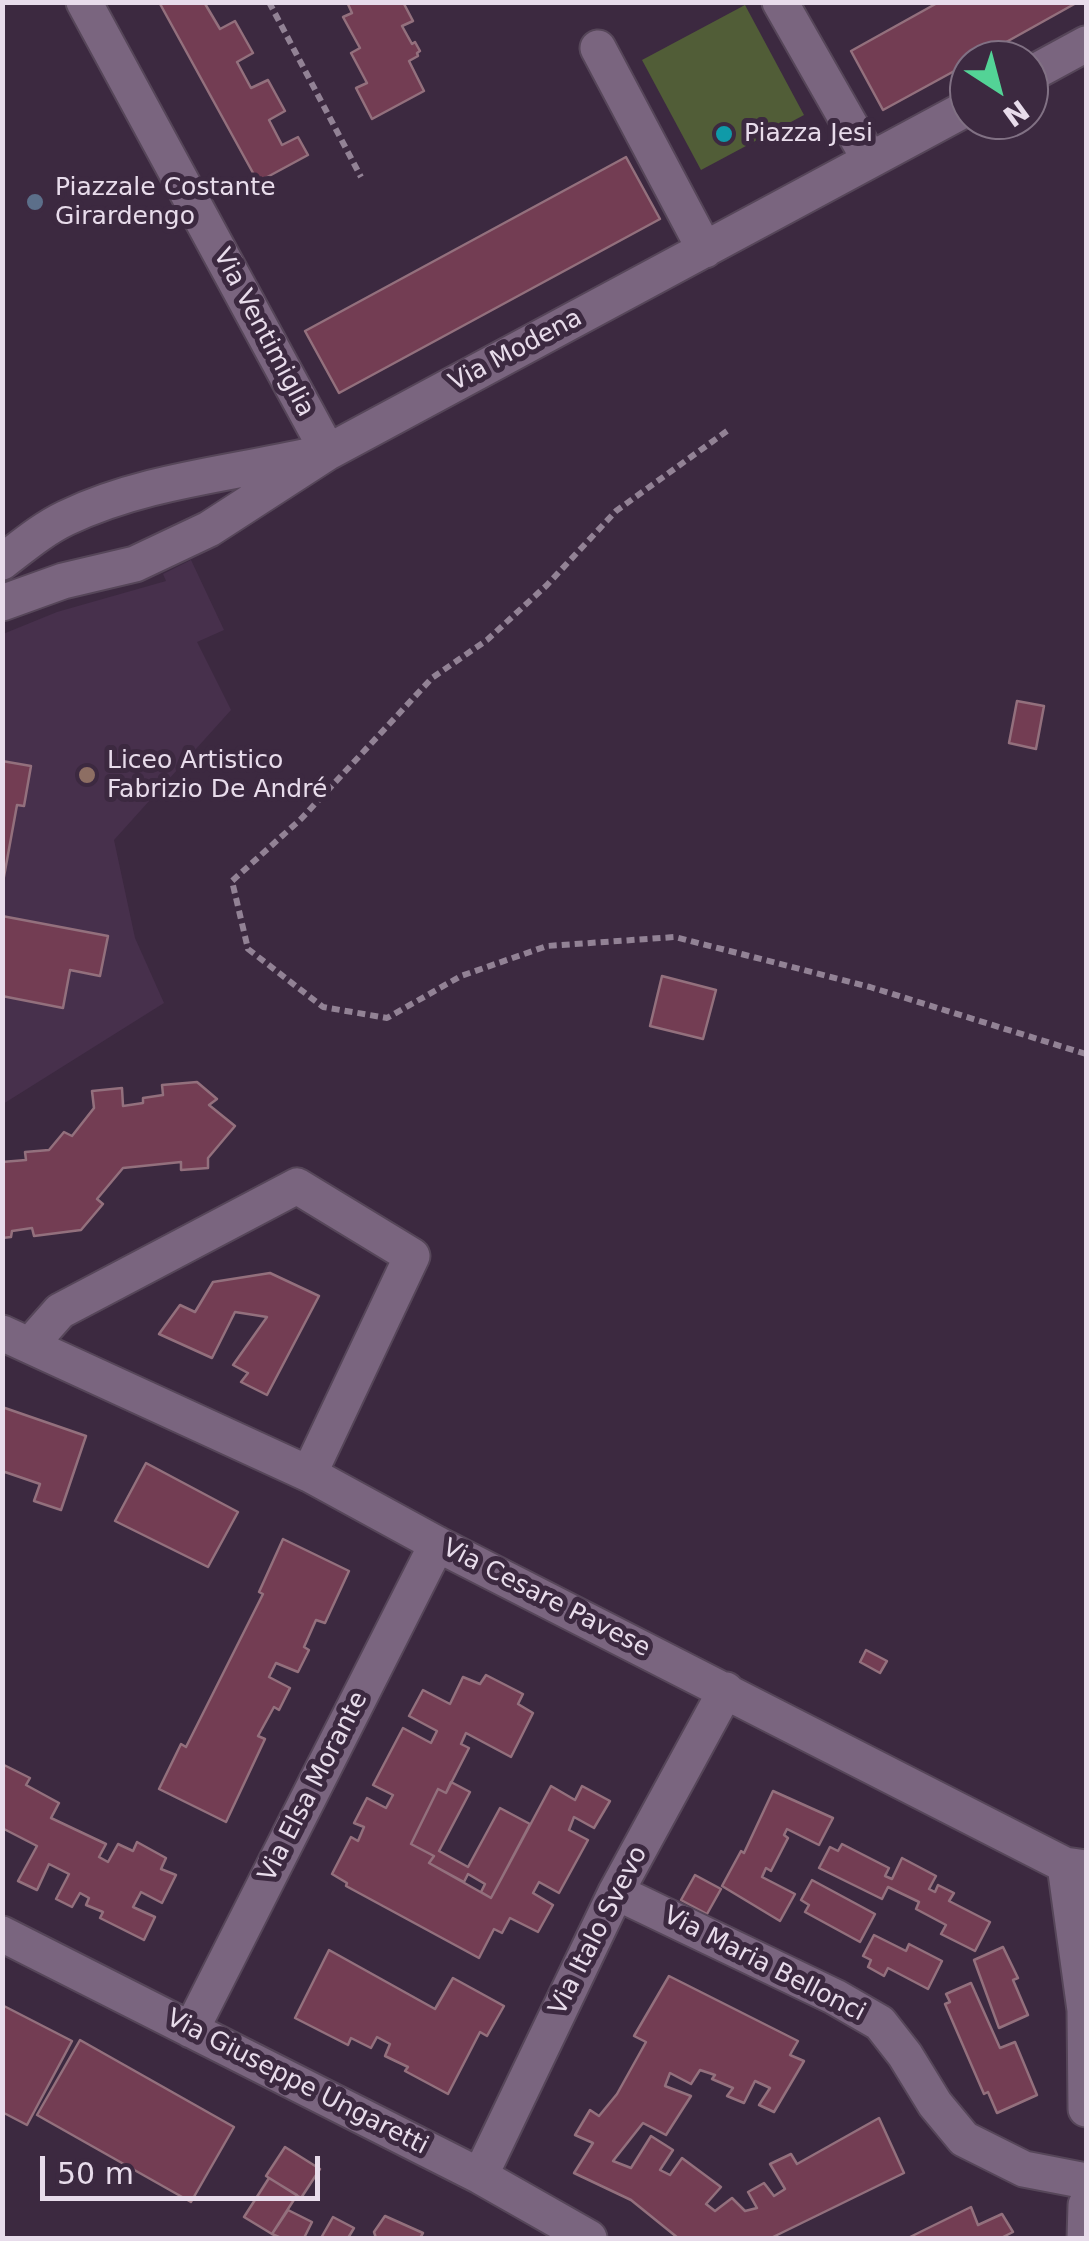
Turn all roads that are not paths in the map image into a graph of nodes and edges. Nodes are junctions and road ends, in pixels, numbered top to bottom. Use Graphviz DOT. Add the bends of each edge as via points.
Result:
graph roads {
  1 [pos="84,2"];
  2 [pos="780,2"];
  3 [pos="1086,44"];
  4 [pos="598,48"];
  5 [pos="1049,64"];
  6 [pos="949,118"];
  7 [pos="870,160"];
  8 [pos="705,250"];
  9 [pos="328,452"];
  10 [pos="2,562"];
  11 [pos="2,603"];
  12 [pos="16,1339"];
  13 [pos="309,1474"];
  14 [pos="437,1544"];
  15 [pos="726,1690"];
  16 [pos="1076,1866"];
  17 [pos="616,1892"];
  18 [pos="2,1934"];
  19 [pos="191,2030"];
  20 [pos="1086,2108"];
  21 [pos="480,2176"];
  22 [pos="1086,2181"];
  23 [pos="1086,2205"];
  24 [pos="589,2238"];
  25 [pos="1084,2238"];
  1 -- 9 [label="street, Via Ventimiglia"];
  2 -- 7 [label="street"];
  3 -- 5 [label="street"];
  4 -- 8 [label="street"];
  6 -- 7 [label="street, Via Modena"];
  7 -- 8 [label="street, Via Modena"];
  8 -- 9 [label="street, Via Modena"];
  9 -- 10 [label="street, Via Modena" via="218,472 106,503 65,518"];
  9 -- 11 [label="street, Via Modena" via="209,530 135,564"];
  12 -- 13 [label="street, Via Cesare Pavese"];
  12 -- 13 [label="street" via="298,1186 412,1256"];
  13 -- 14 [label="street, Via Cesare Pavese"];
  14 -- 15 [label="street, Via Cesare Pavese"];
  14 -- 19 [label="street, Via Elsa Morante"];
  15 -- 16 [label="street, Via Cesare Pavese"];
  15 -- 17 [label="street, Via Italo Svevo"];
  16 -- 20 [label="street"];
  17 -- 21 [label="street, Via Italo Svevo"];
  17 -- 22 [label="street, Via Maria Bellonci" via="880,2023 964,2139 1024,2169"];
  18 -- 19 [label="street, Via Giuseppe Ungaretti"];
  19 -- 21 [label="street, Via Giuseppe Ungaretti"];
  21 -- 24 [label="street, Via Giuseppe Ungaretti"];
  23 -- 25 [label="street"];
}
